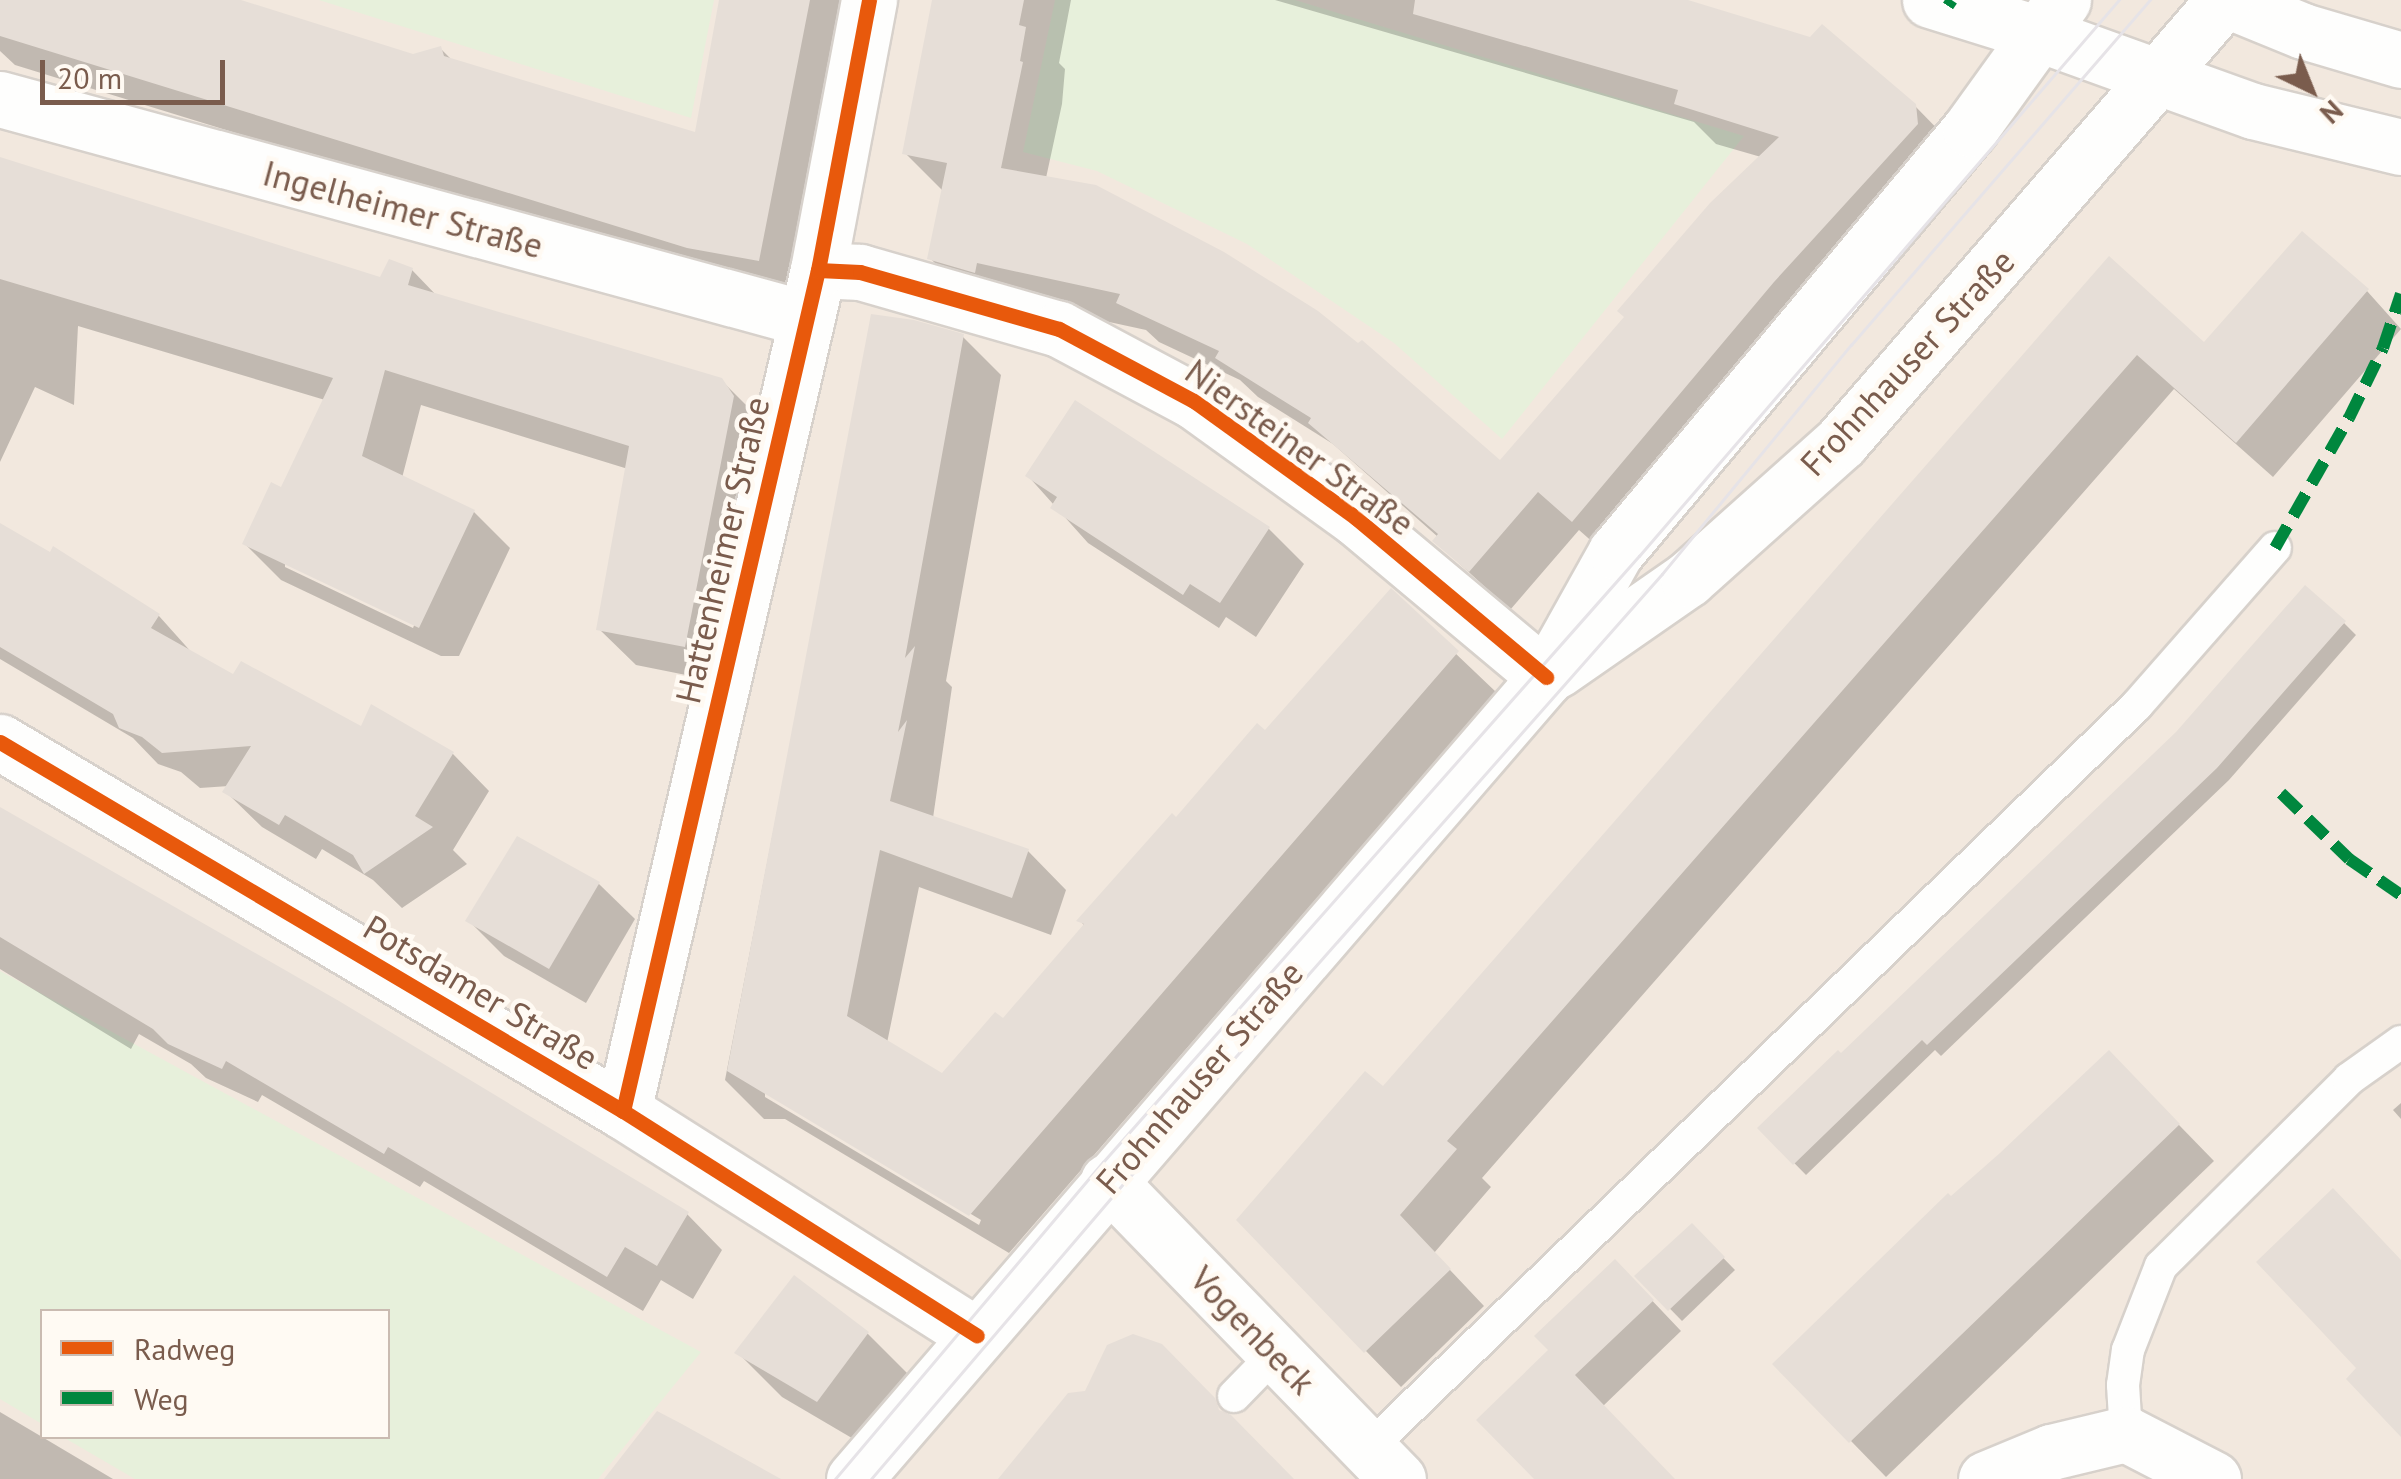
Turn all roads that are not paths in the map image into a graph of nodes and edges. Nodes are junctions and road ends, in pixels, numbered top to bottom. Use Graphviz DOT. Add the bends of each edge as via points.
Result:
graph roads {
  1 [pos="869,0"];
  2 [pos="1930,0"];
  3 [pos="2226,0"];
  4 [pos="2051,17"];
  5 [pos="2401,60"];
  6 [pos="2158,78"];
  7 [pos="0,98"];
  8 [pos="2401,147"];
  9 [pos="812,294"];
  10 [pos="2275,548"];
  11 [pos="1546,677"];
  12 [pos="0,742"];
  13 [pos="2401,1042"];
  14 [pos="623,1111"];
  15 [pos="1108,1181"];
  16 [pos="977,1336"];
  17 [pos="1276,1354"];
  18 [pos="1234,1396"];
  19 [pos="2126,1434"];
  20 [pos="1383,1464"];
  21 [pos="854,1479"];
  22 [pos="1986,1479"];
  23 [pos="2212,1479"];
  1 -- 9 [label="street, Hattenheimer Straße"];
  2 -- 4 [label="street"];
  3 -- 5 [label="street"];
  3 -- 6 [label="street, Frohnhauser Straße"];
  4 -- 6 [label="street"];
  4 -- 11 [label="street, Frohnhauser Straße" via="1958,144 1616,552"];
  6 -- 8 [label="street" via="2253,111"];
  6 -- 11 [label="street, Frohnhauser Straße" via="1841,442 1688,579"];
  7 -- 9 [label="street, Ingelheimer Straße"];
  9 -- 11 [label="street, Niersteiner Straße" via="860,272 1059,329 1194,402 1356,518"];
  9 -- 14 [label="street, Hattenheimer Straße"];
  10 -- 20 [label="lane" via="2122,719"];
  11 -- 15 [label="street, Frohnhauser Straße"];
  12 -- 14 [label="street, Potsdamer Straße"];
  13 -- 19 [label="lane" via="2349,1079 2161,1266 2128,1350"];
  14 -- 16 [label="street, Potsdamer Straße"];
  15 -- 16 [label="street, Frohnhauser Straße"];
  15 -- 17 [label="street, Vogenbeck"];
  16 -- 21 [label="street, Frohnhauser Straße"];
  17 -- 18 [label="lane"];
  17 -- 20 [label="street, Vogenbeck"];
  19 -- 22 [label="street" via="2051,1452"];
  19 -- 23 [label="street"];
}
